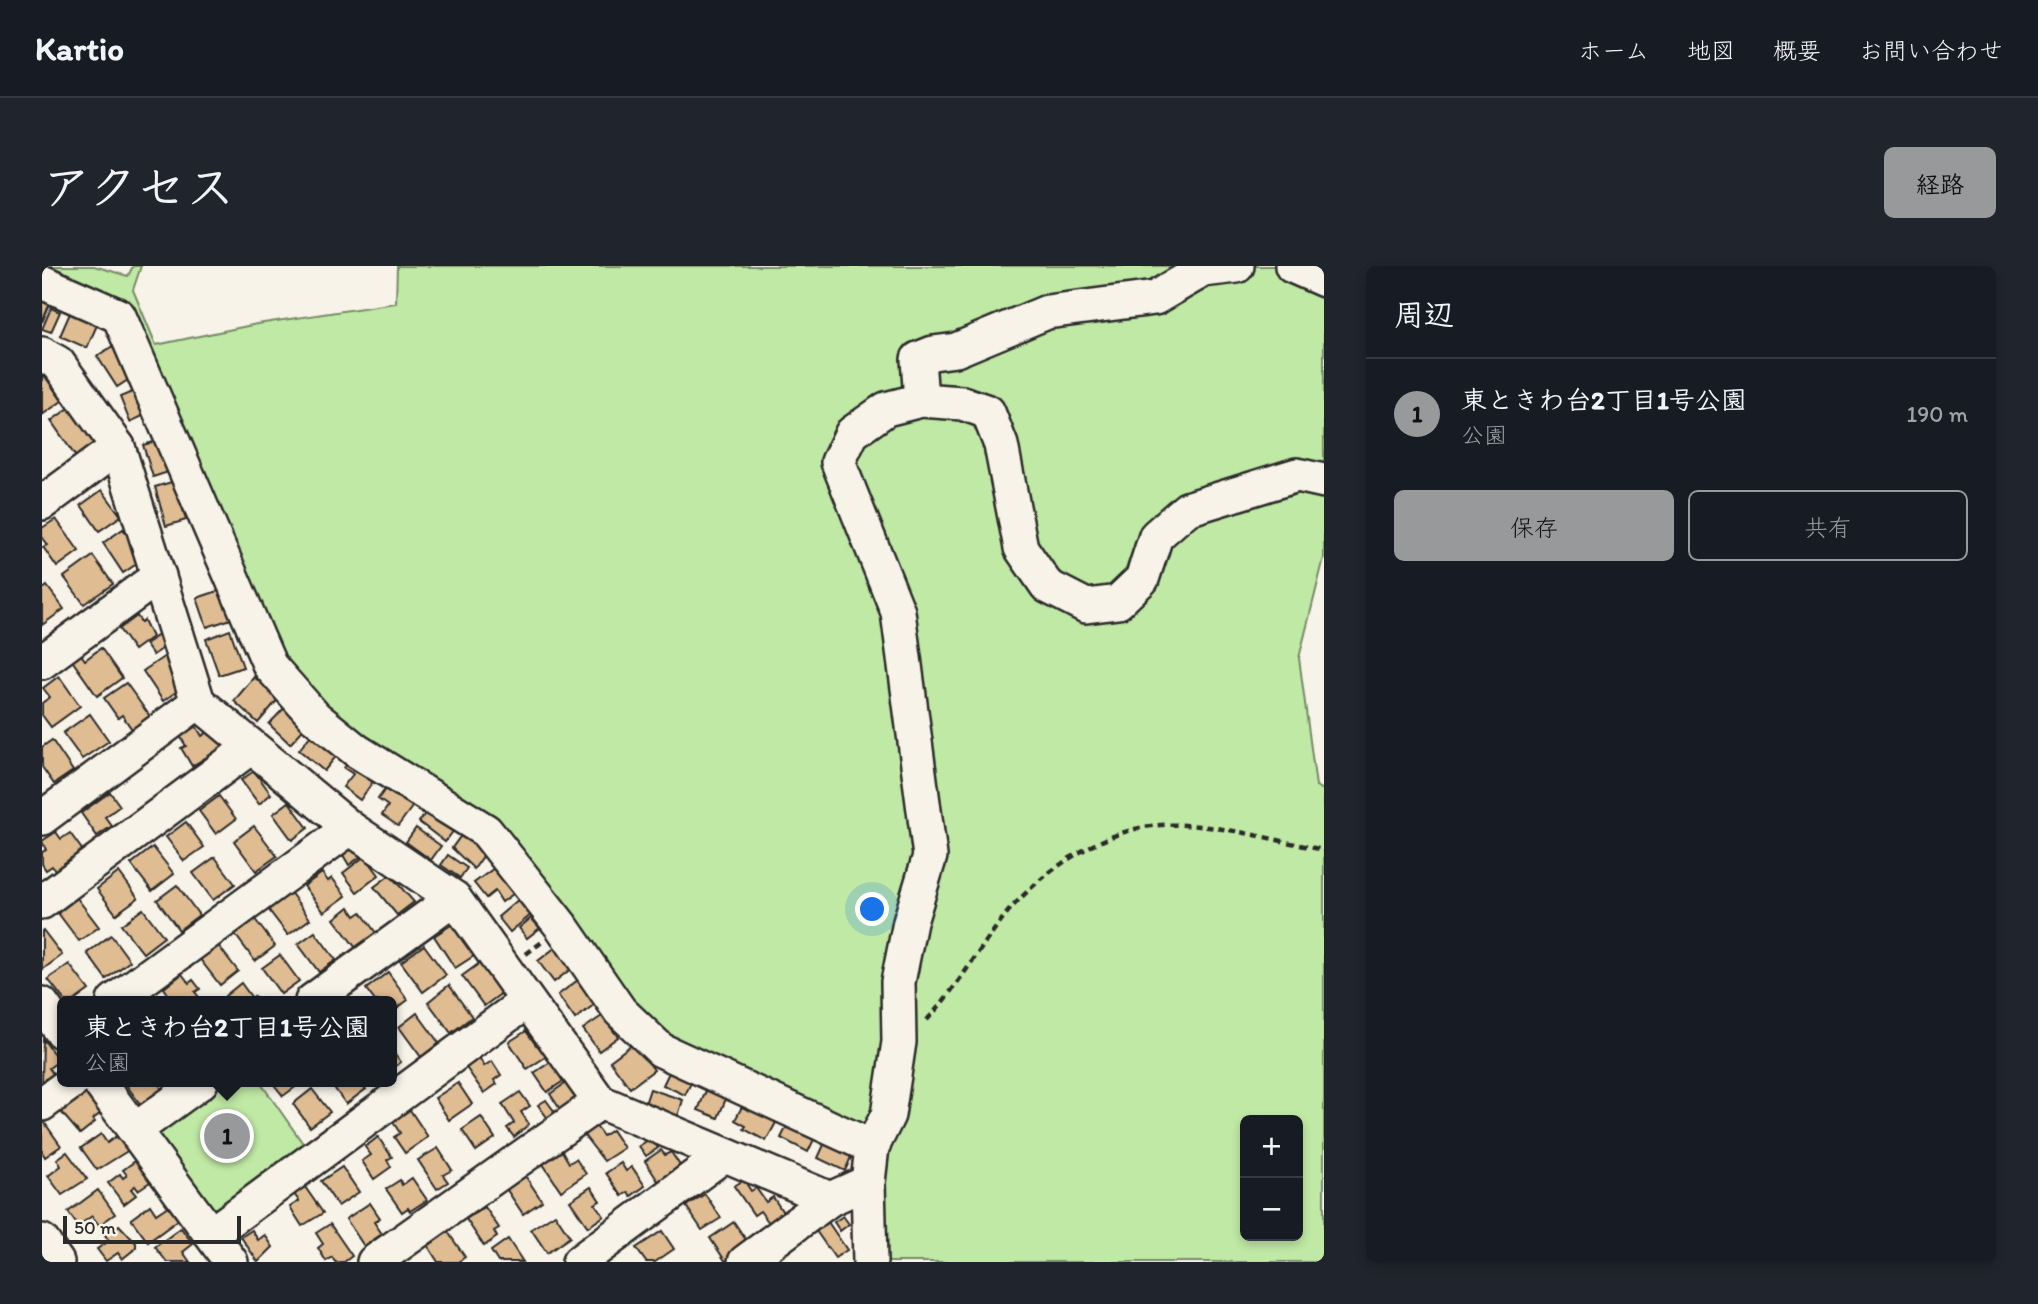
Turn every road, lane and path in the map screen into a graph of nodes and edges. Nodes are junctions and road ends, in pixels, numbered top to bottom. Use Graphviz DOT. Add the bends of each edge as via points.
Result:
graph roads {
  1 [pos="1237,266"];
  2 [pos="1292,266"];
  3 [pos="1324,280"];
  4 [pos="42,282"];
  5 [pos="42,354"];
  6 [pos="921,400"];
  7 [pos="118,447"];
  8 [pos="1324,481"];
  9 [pos="42,503"];
  10 [pos="159,576"];
  11 [pos="42,662"];
  12 [pos="198,702"];
  13 [pos="251,747"];
  14 [pos="42,818"];
  15 [pos="350,828"];
  16 [pos="1324,850"];
  17 [pos="454,898"];
  18 [pos="42,902"];
  19 [pos="562,927"];
  20 [pos="505,970"];
  21 [pos="121,996"];
  22 [pos="319,996"];
  23 [pos="527,1002"];
  24 [pos="42,1004"];
  25 [pos="57,1025"];
  26 [pos="899,1042"];
  27 [pos="65,1087"];
  28 [pos="103,1087"];
  29 [pos="194,1087"];
  30 [pos="600,1102"];
  31 [pos="42,1104"];
  32 [pos="135,1130"];
  33 [pos="872,1147"];
  34 [pos="724,1156"];
  35 [pos="868,1182"];
  36 [pos="830,1199"];
  37 [pos="211,1234"];
  38 [pos="42,1241"];
  39 [pos="57,1262"];
  40 [pos="232,1262"];
  41 [pos="374,1262"];
  42 [pos="579,1262"];
  43 [pos="745,1262"];
  44 [pos="870,1262"];
  1 -- 6 [label="street" via="1203,270 1155,298 1047,313 956,350 933,352 918,359"];
  2 -- 3 [label="street"];
  4 -- 19 [label="street" via="119,316 270,666 315,717 357,751 486,831"];
  5 -- 7 [label="street" via="58,363"];
  6 -- 8 [label="street" via="962,403 988,412 1001,445 1021,548 1047,586 1086,606 1118,602 1142,579 1156,536 1187,509 1297,475"];
  6 -- 26 [label="street" via="886,409 852,433 838,462 898,611 930,856 898,982"];
  7 -- 9 [label="street"];
  7 -- 10 [label="street"];
  10 -- 11 [label="street"];
  10 -- 12 [label="street"];
  12 -- 13 [label="street"];
  12 -- 14 [label="street"];
  13 -- 15 [label="street"];
  13 -- 18 [label="street"];
  15 -- 17 [label="street"];
  15 -- 21 [label="street"];
  16 -- 26 [label="path" via="1199,827 1159,825 1070,855 1009,911 929,1018"];
  17 -- 20 [label="street"];
  17 -- 22 [label="street"];
  19 -- 20 [label="path"];
  19 -- 33 [label="street" via="620,1012 661,1049"];
  20 -- 23 [label="street"];
  23 -- 30 [label="street"];
  23 -- 37 [label="street"];
  24 -- 25 [label="street"];
  26 -- 33 [label="street" via="888,1115"];
  27 -- 31 [label="street"];
  28 -- 32 [label="street"];
  29 -- 32 [label="street"];
  30 -- 34 [label="street"];
  30 -- 41 [label="street"];
  32 -- 37 [label="street"];
  33 -- 35 [label="street"];
  34 -- 36 [label="street"];
  34 -- 42 [label="street"];
  35 -- 36 [label="street"];
  35 -- 44 [label="street"];
  36 -- 43 [label="street"];
  37 -- 40 [label="street"];
  38 -- 39 [label="street"];
}
